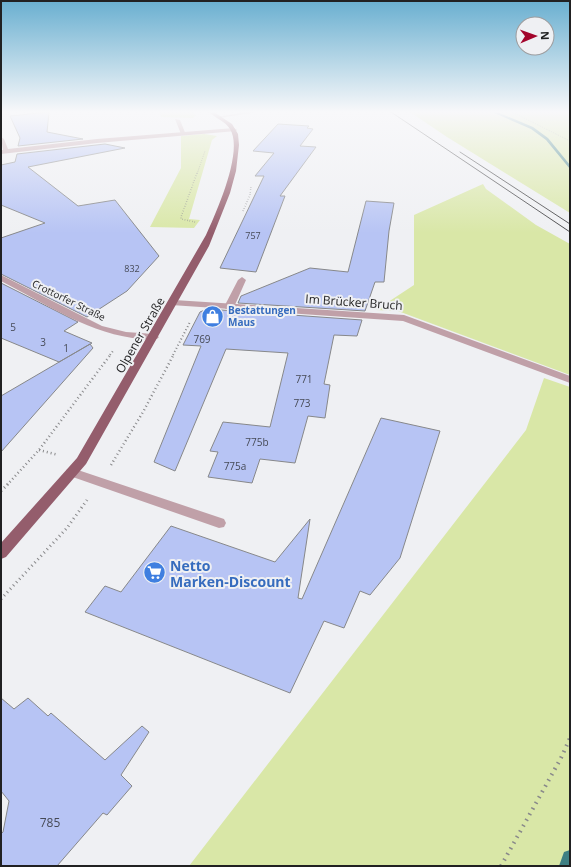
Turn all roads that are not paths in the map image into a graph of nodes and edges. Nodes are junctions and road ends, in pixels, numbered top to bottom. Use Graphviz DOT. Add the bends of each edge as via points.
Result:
graph roads {
  1 [pos="236,152"];
  2 [pos="1,278"];
  3 [pos="242,280"];
  4 [pos="174,303"];
  5 [pos="229,307"];
  6 [pos="154,337"];
  7 [pos="570,380"];
  8 [pos="72,472"];
  9 [pos="219,523"];
  10 [pos="1,553"];
  1 -- 4 [label="main road, Olpener Straße" via="230,188 223,209"];
  2 -- 6 [label="street, Crottorfer Straße" via="99,328 126,335"];
  3 -- 5 [label="street"];
  4 -- 5 [label="street, Im Brücker Bruch"];
  4 -- 6 [label="main road, Olpener Straße"];
  5 -- 7 [label="street, Im Brücker Bruch" via="404,318"];
  6 -- 8 [label="main road, Olpener Straße" via="82,461"];
  8 -- 9 [label="street"];
  8 -- 10 [label="main road, Olpener Straße"];
}
